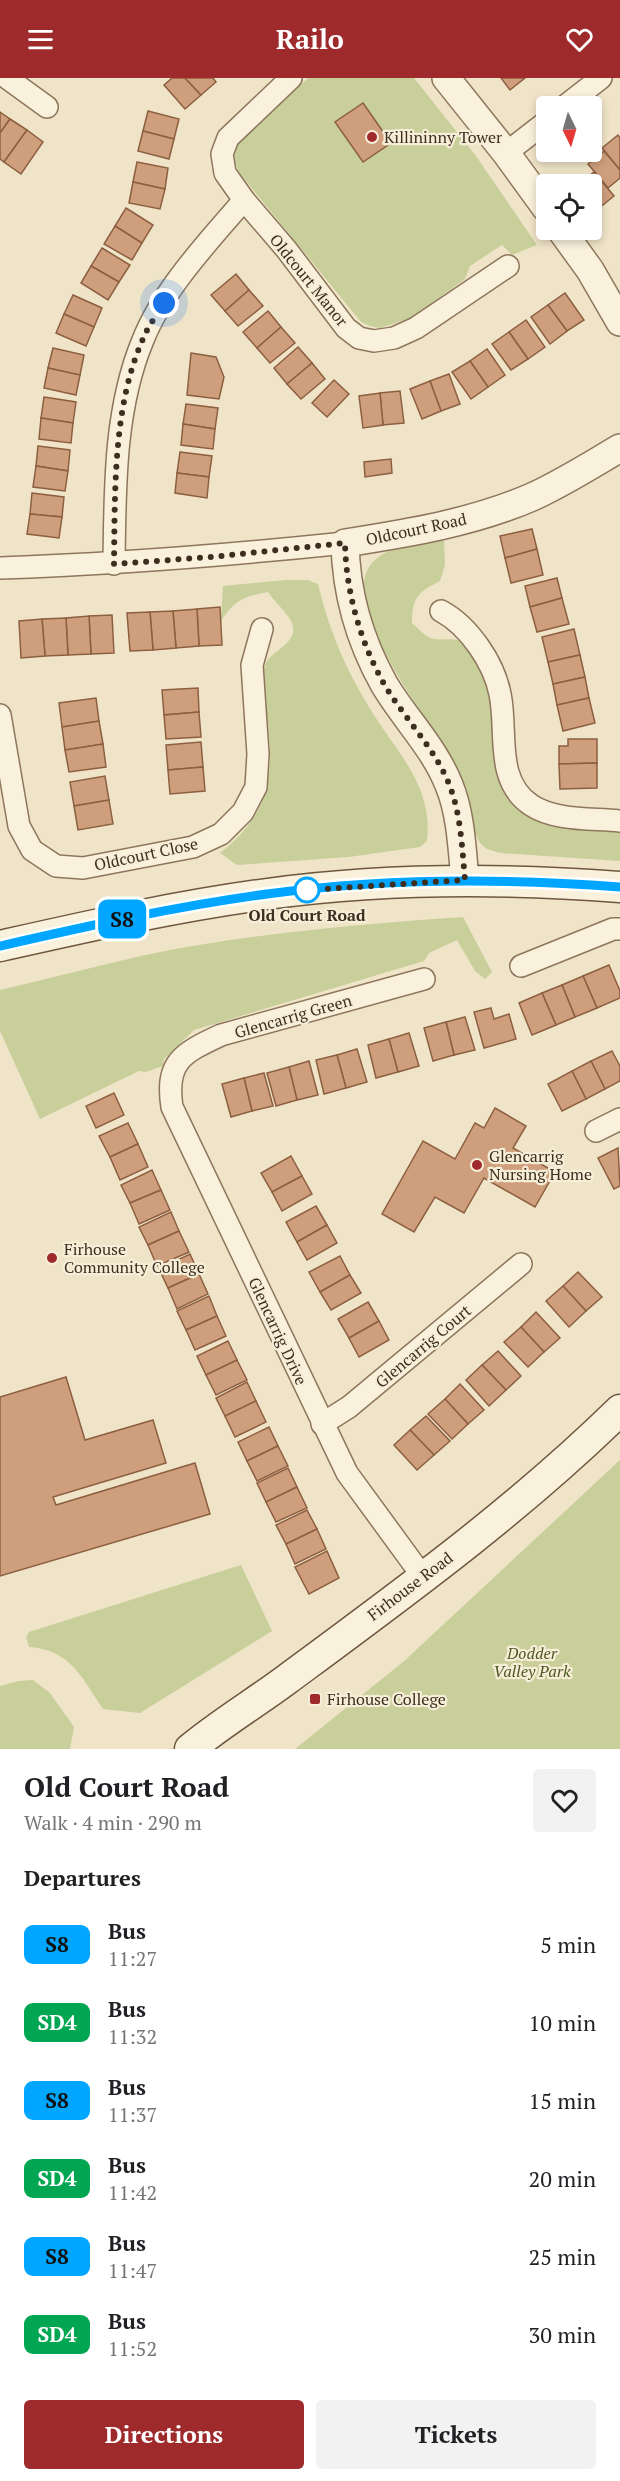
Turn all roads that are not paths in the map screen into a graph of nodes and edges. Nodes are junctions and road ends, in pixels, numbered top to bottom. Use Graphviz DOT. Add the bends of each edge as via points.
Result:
graph roads {
  1 [pos="8,78"];
  2 [pos="291,78"];
  3 [pos="446,78"];
  4 [pos="601,78"];
  5 [pos="578,96"];
  6 [pos="47,107"];
  7 [pos="536,130"];
  8 [pos="506,153"];
  9 [pos="536,194"];
  10 [pos="244,200"];
  11 [pos="568,240"];
  12 [pos="507,266"];
  13 [pos="620,322"];
  14 [pos="620,448"];
  15 [pos="345,543"];
  16 [pos="114,564"];
  17 [pos="0,568"];
  18 [pos="441,610"];
  19 [pos="261,629"];
  20 [pos="0,715"];
  21 [pos="620,821"];
  22 [pos="465,880"];
  23 [pos="620,887"];
  24 [pos="620,929"];
  25 [pos="0,946"];
  26 [pos="521,966"];
  27 [pos="424,979"];
  28 [pos="172,1070"];
  29 [pos="620,1119"];
  30 [pos="596,1131"];
  31 [pos="521,1264"];
  32 [pos="620,1410"];
  33 [pos="322,1424"];
  34 [pos="423,1577"];
  35 [pos="190,1749"];
  1 -- 6 [label="street"];
  2 -- 10 [label="street, Oldcourt Manor" via="228,138 222,154 225,173"];
  3 -- 8 [label="street"];
  4 -- 5 [label="street"];
  7 -- 8 [label="street"];
  8 -- 9 [label="street"];
  10 -- 12 [label="street, Oldcourt Manor" via="346,328 359,338 394,338 416,328"];
  10 -- 16 [label="street" via="174,285 143,338 126,388 117,463"];
  11 -- 13 [label="street"];
  14 -- 15 [label="street, Oldcourt Road" via="512,505 464,521"];
  15 -- 16 [label="street"];
  15 -- 22 [label="street, Oldcourt Road" via="348,589 361,631 384,683 449,784 459,822"];
  16 -- 17 [label="street"];
  18 -- 21 [label="street" via="469,634 500,693 504,758 512,786 531,805 555,814"];
  19 -- 20 [label="street, Oldcourt Close" via="252,665 258,754 256,787 243,812 221,834 193,847 83,868 56,866 33,850 19,826"];
  22 -- 23 [label="main road"];
  22 -- 25 [label="main road" via="268,893 125,918"];
  24 -- 26 [label="street"];
  27 -- 28 [label="street, Glencarrig Green" via="221,1035 194,1048"];
  28 -- 33 [label="street, Glencarrig Drive" via="172,1107"];
  29 -- 30 [label="street"];
  31 -- 33 [label="street, Glencarrig Court" via="350,1407"];
  32 -- 34 [label="main road, Firhouse Road" via="587,1443"];
  33 -- 34 [label="street, Glencarrig Drive" via="347,1473"];
  34 -- 35 [label="main road, Firhouse Road"];
}
